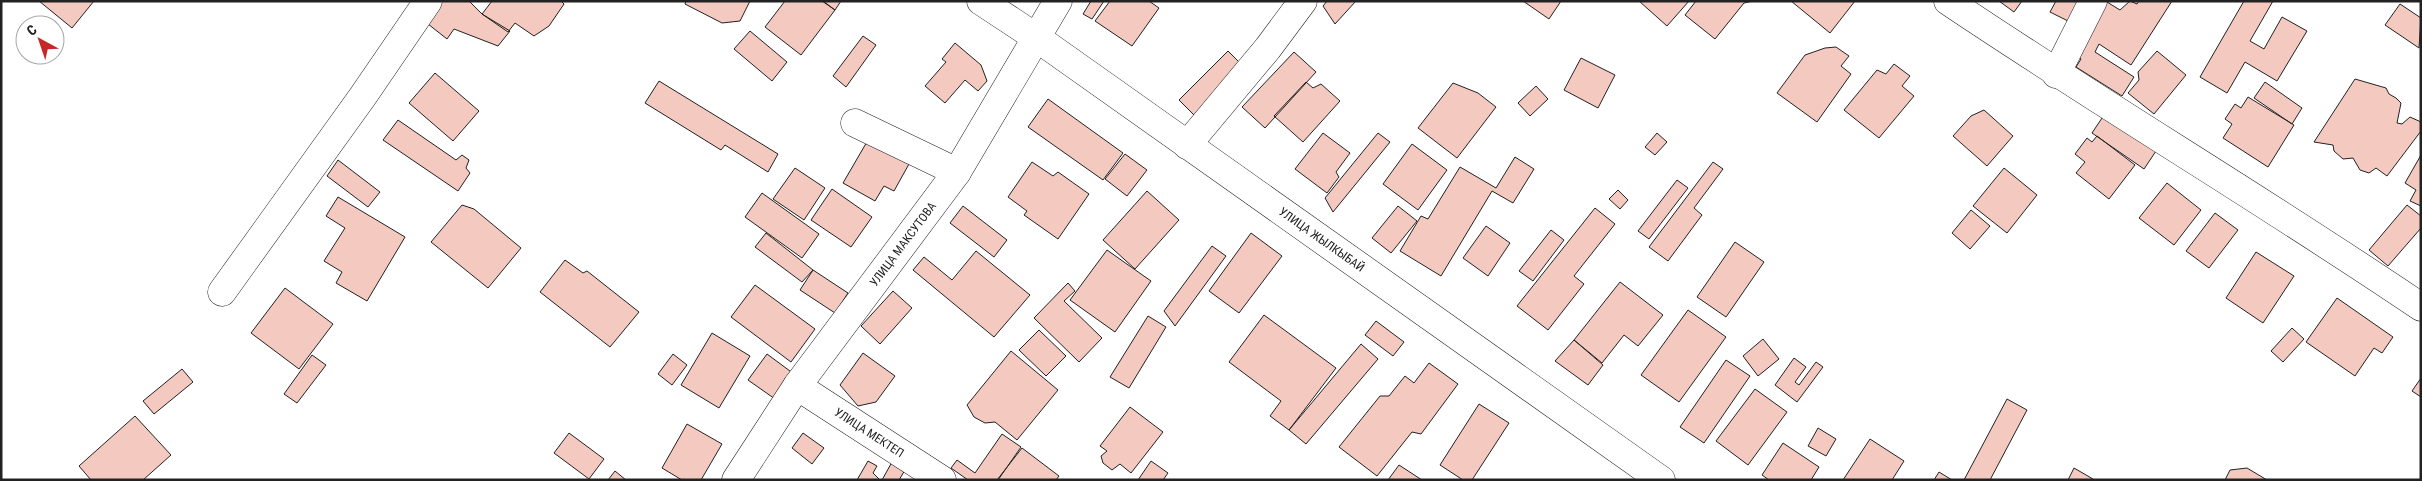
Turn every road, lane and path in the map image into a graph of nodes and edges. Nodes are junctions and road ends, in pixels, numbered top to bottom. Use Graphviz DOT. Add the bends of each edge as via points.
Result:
graph roads {
  1 [pos="428,1"];
  2 [pos="981,1"];
  3 [pos="1058,1"];
  4 [pos="1303,1"];
  5 [pos="1948,1"];
  6 [pos="2093,1"];
  7 [pos="1038,38"];
  8 [pos="2056,74"];
  9 [pos="855,124"];
  10 [pos="1187,144"];
  11 [pos="957,172"];
  12 [pos="222,292"];
  13 [pos="2421,307"];
  14 [pos="797,386"];
  15 [pos="736,480"];
  16 [pos="942,480"];
  17 [pos="1661,480"];
  1 -- 12 [label="street" via="364,96"];
  2 -- 7 [label="street, УЛИЦА ЖЫЛКЫБАЙ"];
  3 -- 7 [label="street, УЛИЦА МАКСУТОВА"];
  4 -- 10 [label="street"];
  5 -- 8 [label="street"];
  6 -- 8 [label="street"];
  7 -- 10 [label="street, УЛИЦА ЖЫЛКЫБАЙ"];
  7 -- 11 [label="street, УЛИЦА МАКСУТОВА"];
  8 -- 13 [label="street"];
  9 -- 11 [label="street"];
  10 -- 17 [label="street, УЛИЦА ЖЫЛКЫБАЙ"];
  11 -- 14 [label="street, УЛИЦА МАКСУТОВА"];
  14 -- 15 [label="street, УЛИЦА МАКСУТОВА"];
  14 -- 16 [label="street, УЛИЦА МЕКТЕП"];
}
